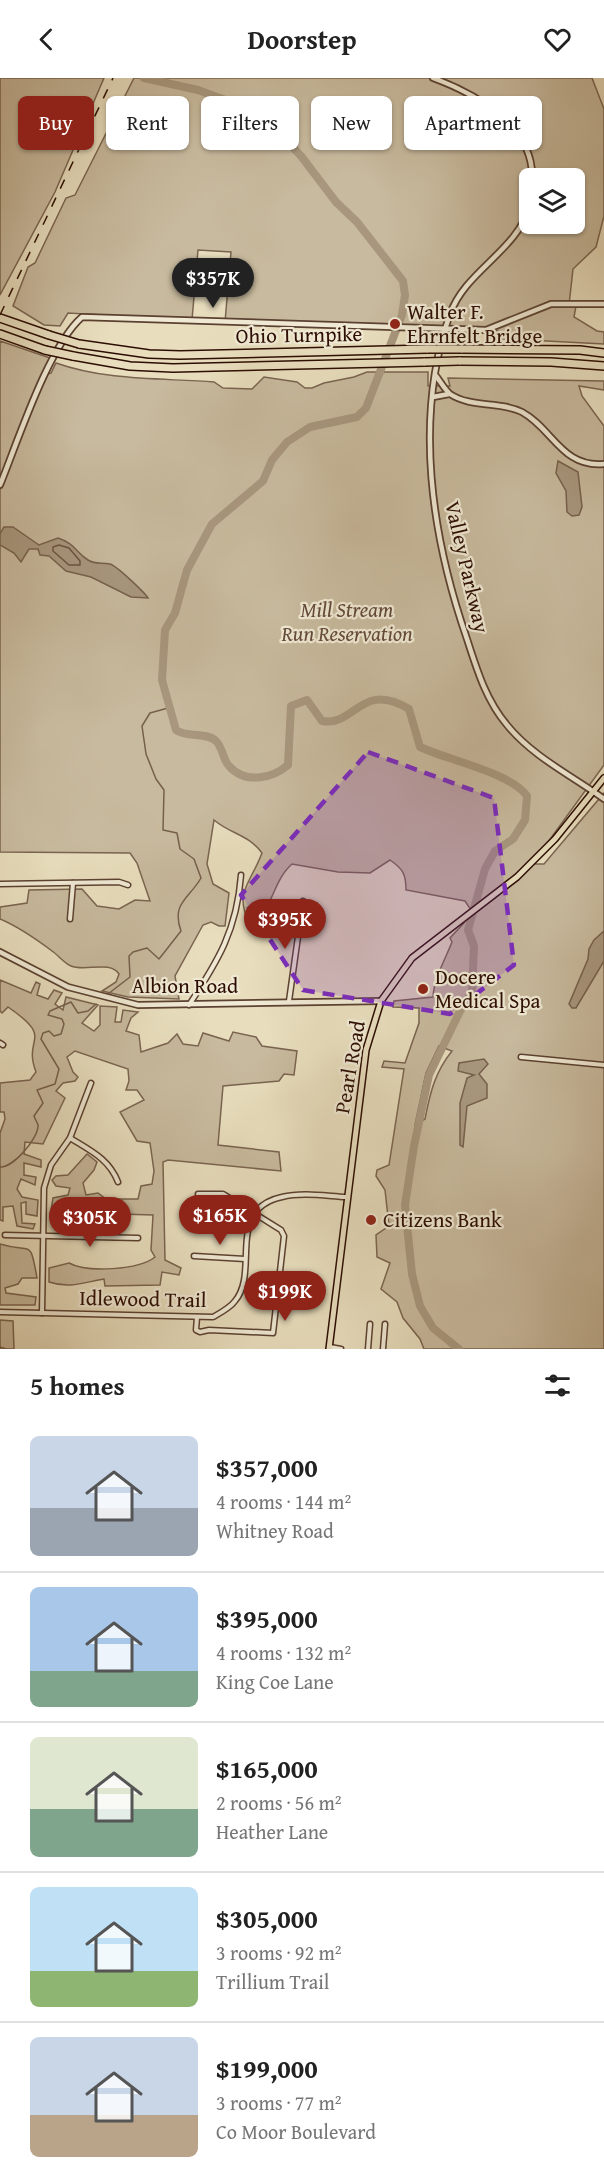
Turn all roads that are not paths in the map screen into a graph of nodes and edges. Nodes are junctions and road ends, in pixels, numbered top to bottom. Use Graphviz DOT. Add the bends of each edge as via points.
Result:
graph roads {
  1 [pos="433,78"];
  2 [pos="531,168"];
  3 [pos="519,230"];
  4 [pos="604,304"];
  5 [pos="0,318"];
  6 [pos="447,328"];
  7 [pos="0,334"];
  8 [pos="604,353"];
  9 [pos="604,366"];
  10 [pos="436,376"];
  11 [pos="449,394"];
  12 [pos="433,397"];
  13 [pos="604,464"];
  14 [pos="0,485"];
  15 [pos="604,778"];
  16 [pos="593,791"];
  17 [pos="604,799"];
  18 [pos="241,875"];
  19 [pos="73,883"];
  20 [pos="0,884"];
  21 [pos="128,885"];
  22 [pos="303,901"];
  23 [pos="70,919"];
  24 [pos="0,952"];
  25 [pos="289,1001"];
  26 [pos="381,1001"];
  27 [pos="189,1005"];
  28 [pos="521,1057"];
  29 [pos="604,1065"];
  30 [pos="91,1083"];
  31 [pos="70,1138"];
  32 [pos="118,1182"];
  33 [pos="198,1194"];
  34 [pos="346,1197"];
  35 [pos="254,1213"];
  36 [pos="5,1235"];
  37 [pos="43,1236"];
  38 [pos="138,1238"];
  39 [pos="194,1256"];
  40 [pos="245,1259"];
  41 [pos="0,1312"];
  42 [pos="42,1312"];
  43 [pos="197,1317"];
  44 [pos="370,1324"];
  45 [pos="385,1324"];
  46 [pos="330,1348"];
  47 [pos="341,1349"];
  48 [pos="368,1349"];
  49 [pos="383,1349"];
  1 -- 2 [label="street" via="475,97 507,122"];
  3 -- 6 [label="street, Valley Parkway" via="462,291"];
  4 -- 6 [label="street" via="551,304 486,330"];
  5 -- 8 [label="highway, Ohio Turnpike, bridge" via="79,344 150,354 408,349"];
  6 -- 10 [label="street, Valley Parkway"];
  6 -- 14 [label="street" via="81,317 60,346"];
  7 -- 9 [label="highway, Ohio Turnpike, bridge" via="45,350 130,366 459,361"];
  10 -- 11 [label="street"];
  10 -- 12 [label="street, Valley Parkway"];
  11 -- 12 [label="street"];
  11 -- 13 [label="street" via="520,411 536,422 565,454 583,463"];
  12 -- 16 [label="street, Valley Parkway" via="431,459 439,532 461,622 483,686 517,737"];
  15 -- 16 [label="main road, Pearl Road"];
  16 -- 17 [label="street, Valley Parkway"];
  16 -- 26 [label="main road, Pearl Road" via="555,839 500,890 411,958"];
  18 -- 27 [label="street" via="240,899 231,933"];
  19 -- 20 [label="street"];
  19 -- 21 [label="street"];
  19 -- 23 [label="street"];
  22 -- 25 [label="street"];
  24 -- 27 [label="street, Albion Road" via="68,987 95,995 138,1005"];
  25 -- 26 [label="street, Albion Road"];
  25 -- 27 [label="street, Albion Road"];
  26 -- 34 [label="main road, Pearl Road" via="366,1050"];
  28 -- 29 [label="street"];
  30 -- 31 [label="street"];
  31 -- 32 [label="street" via="113,1168"];
  31 -- 37 [label="street" via="51,1165 44,1188"];
  33 -- 35 [label="street" via="223,1194"];
  34 -- 35 [label="street" via="283,1196"];
  34 -- 46 [label="main road, Pearl Road"];
  35 -- 40 [label="street, Idlewood Trail"];
  35 -- 43 [label="street" via="284,1236 273,1333 200,1332 196,1330"];
  36 -- 37 [label="street"];
  37 -- 38 [label="street"];
  37 -- 42 [label="street"];
  39 -- 40 [label="street"];
  40 -- 43 [label="street, Idlewood Trail" via="243,1285 236,1301 213,1317"];
  41 -- 42 [label="street, Idlewood Trail"];
  42 -- 43 [label="street, Idlewood Trail"];
  44 -- 48 [label="street"];
  45 -- 49 [label="street"];
  46 -- 47 [label="street"];
}
